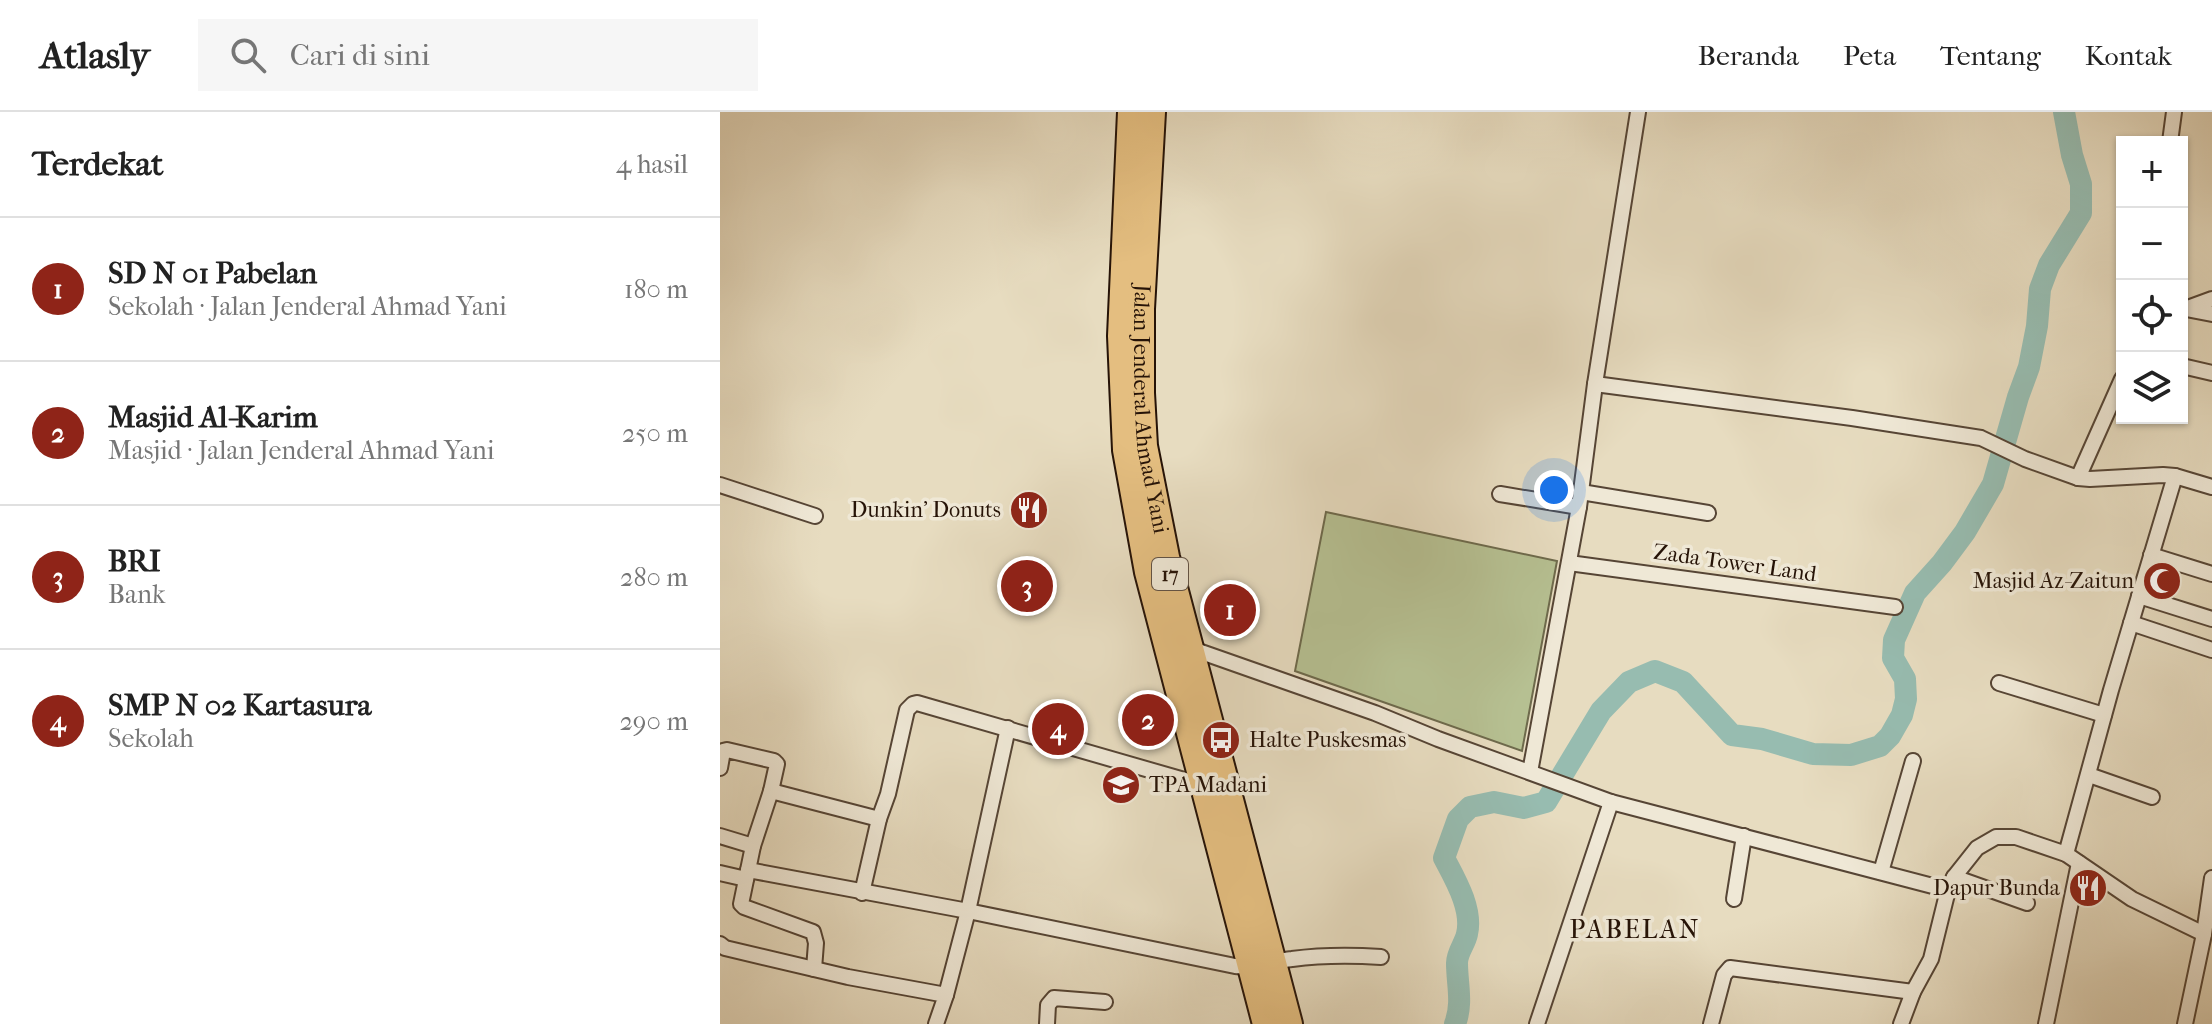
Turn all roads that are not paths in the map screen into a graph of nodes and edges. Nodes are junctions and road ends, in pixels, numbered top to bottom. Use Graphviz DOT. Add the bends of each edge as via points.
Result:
graph roads {
  1 [pos="1131,112"];
  2 [pos="1152,112"];
  3 [pos="1638,112"];
  4 [pos="2174,112"];
  5 [pos="2171,136"];
  6 [pos="2212,299"];
  7 [pos="2188,308"];
  8 [pos="2188,311"];
  9 [pos="2212,314"];
  10 [pos="2188,367"];
  11 [pos="2212,373"];
  12 [pos="1595,384"];
  13 [pos="2116,392"];
  14 [pos="2175,476"];
  15 [pos="2078,478"];
  16 [pos="720,485"];
  17 [pos="2212,487"];
  18 [pos="1500,494"];
  19 [pos="1580,500"];
  20 [pos="1708,513"];
  21 [pos="815,516"];
  22 [pos="2151,555"];
  23 [pos="1569,563"];
  24 [pos="2212,574"];
  25 [pos="2139,596"];
  26 [pos="1895,607"];
  27 [pos="2212,619"];
  28 [pos="2131,623"];
  29 [pos="1178,643"];
  30 [pos="2212,650"];
  31 [pos="1999,683"];
  32 [pos="2104,715"];
  33 [pos="1008,728"];
  34 [pos="1913,761"];
  35 [pos="720,768"];
  36 [pos="1537,775"];
  37 [pos="2089,775"];
  38 [pos="1205,786"];
  39 [pos="771,791"];
  40 [pos="2152,797"];
  41 [pos="1611,802"];
  42 [pos="879,819"];
  43 [pos="720,836"];
  44 [pos="1744,836"];
  45 [pos="753,846"];
  46 [pos="2073,859"];
  47 [pos="1881,872"];
  48 [pos="720,873"];
  49 [pos="747,874"];
  50 [pos="2212,878"];
  51 [pos="1951,884"];
  52 [pos="862,893"];
  53 [pos="1734,899"];
  54 [pos="2027,903"];
  55 [pos="968,911"];
  56 [pos="2210,914"];
  57 [pos="2204,934"];
  58 [pos="720,944"];
  59 [pos="1381,957"];
  60 [pos="1261,964"];
  61 [pos="814,969"];
  62 [pos="1913,992"];
  63 [pos="946,995"];
  64 [pos="1105,1002"];
  65 [pos="936,1024"];
  66 [pos="1047,1024"];
  67 [pos="1266,1024"];
  68 [pos="1289,1024"];
  69 [pos="1537,1024"];
  70 [pos="1711,1024"];
  71 [pos="1901,1024"];
  72 [pos="2046,1024"];
  73 [pos="2185,1024"];
  1 -- 29 [label="highway, Jalan Jenderal Ahmad Yani / 17" via="1121,336 1126,450 1148,572"];
  2 -- 29 [label="highway, Jalan Jenderal Ahmad Yani / 17" via="1141,393 1144,446"];
  3 -- 12 [label="street"];
  4 -- 5 [label="street"];
  6 -- 7 [label="street"];
  8 -- 9 [label="street"];
  10 -- 11 [label="street"];
  12 -- 15 [label="street" via="1981,438"];
  12 -- 19 [label="street"];
  13 -- 15 [label="street"];
  14 -- 15 [label="street"];
  14 -- 17 [label="street"];
  14 -- 22 [label="street"];
  16 -- 21 [label="street"];
  18 -- 19 [label="street"];
  19 -- 20 [label="street"];
  19 -- 23 [label="street"];
  22 -- 24 [label="street"];
  22 -- 25 [label="street"];
  23 -- 26 [label="street, Zada Tower Land"];
  23 -- 36 [label="street"];
  25 -- 27 [label="street"];
  25 -- 28 [label="street"];
  28 -- 30 [label="street"];
  28 -- 32 [label="street"];
  29 -- 36 [label="street"];
  29 -- 38 [label="highway, Jalan Jenderal Ahmad Yani / 17"];
  29 -- 60 [label="highway, Jalan Jenderal Ahmad Yani / 17"];
  31 -- 32 [label="street"];
  32 -- 37 [label="street"];
  33 -- 38 [label="street"];
  33 -- 42 [label="street" via="913,704 907,710"];
  33 -- 55 [label="street"];
  34 -- 47 [label="street"];
  35 -- 39 [label="street" via="727,750 774,761"];
  36 -- 41 [label="street"];
  37 -- 40 [label="street"];
  37 -- 46 [label="street"];
  38 -- 60 [label="highway, Jalan Jenderal Ahmad Yani / 17"];
  39 -- 42 [label="street"];
  39 -- 45 [label="street"];
  41 -- 44 [label="street"];
  41 -- 69 [label="street"];
  42 -- 52 [label="street"];
  43 -- 45 [label="street"];
  44 -- 47 [label="street"];
  44 -- 53 [label="street"];
  45 -- 49 [label="street"];
  46 -- 51 [label="street" via="2016,837 1996,837 1977,848"];
  46 -- 57 [label="street" via="2132,899"];
  46 -- 72 [label="street"];
  47 -- 51 [label="street"];
  48 -- 49 [label="street"];
  49 -- 52 [label="street"];
  49 -- 61 [label="street" via="743,907 813,932"];
  50 -- 56 [label="street"];
  51 -- 54 [label="street"];
  51 -- 62 [label="street" via="1931,959"];
  52 -- 55 [label="street"];
  55 -- 60 [label="street" via="1235,966"];
  55 -- 63 [label="street"];
  56 -- 57 [label="street"];
  57 -- 73 [label="street"];
  58 -- 61 [label="street"];
  59 -- 60 [label="street" via="1320,955"];
  60 -- 67 [label="highway, Jalan Jenderal Ahmad Yani / 17"];
  60 -- 68 [label="highway, Jalan Jenderal Ahmad Yani / 17"];
  61 -- 63 [label="street"];
  62 -- 70 [label="street" via="1730,968"];
  62 -- 71 [label="street"];
  63 -- 65 [label="street"];
  64 -- 66 [label="street" via="1054,998"];
}
